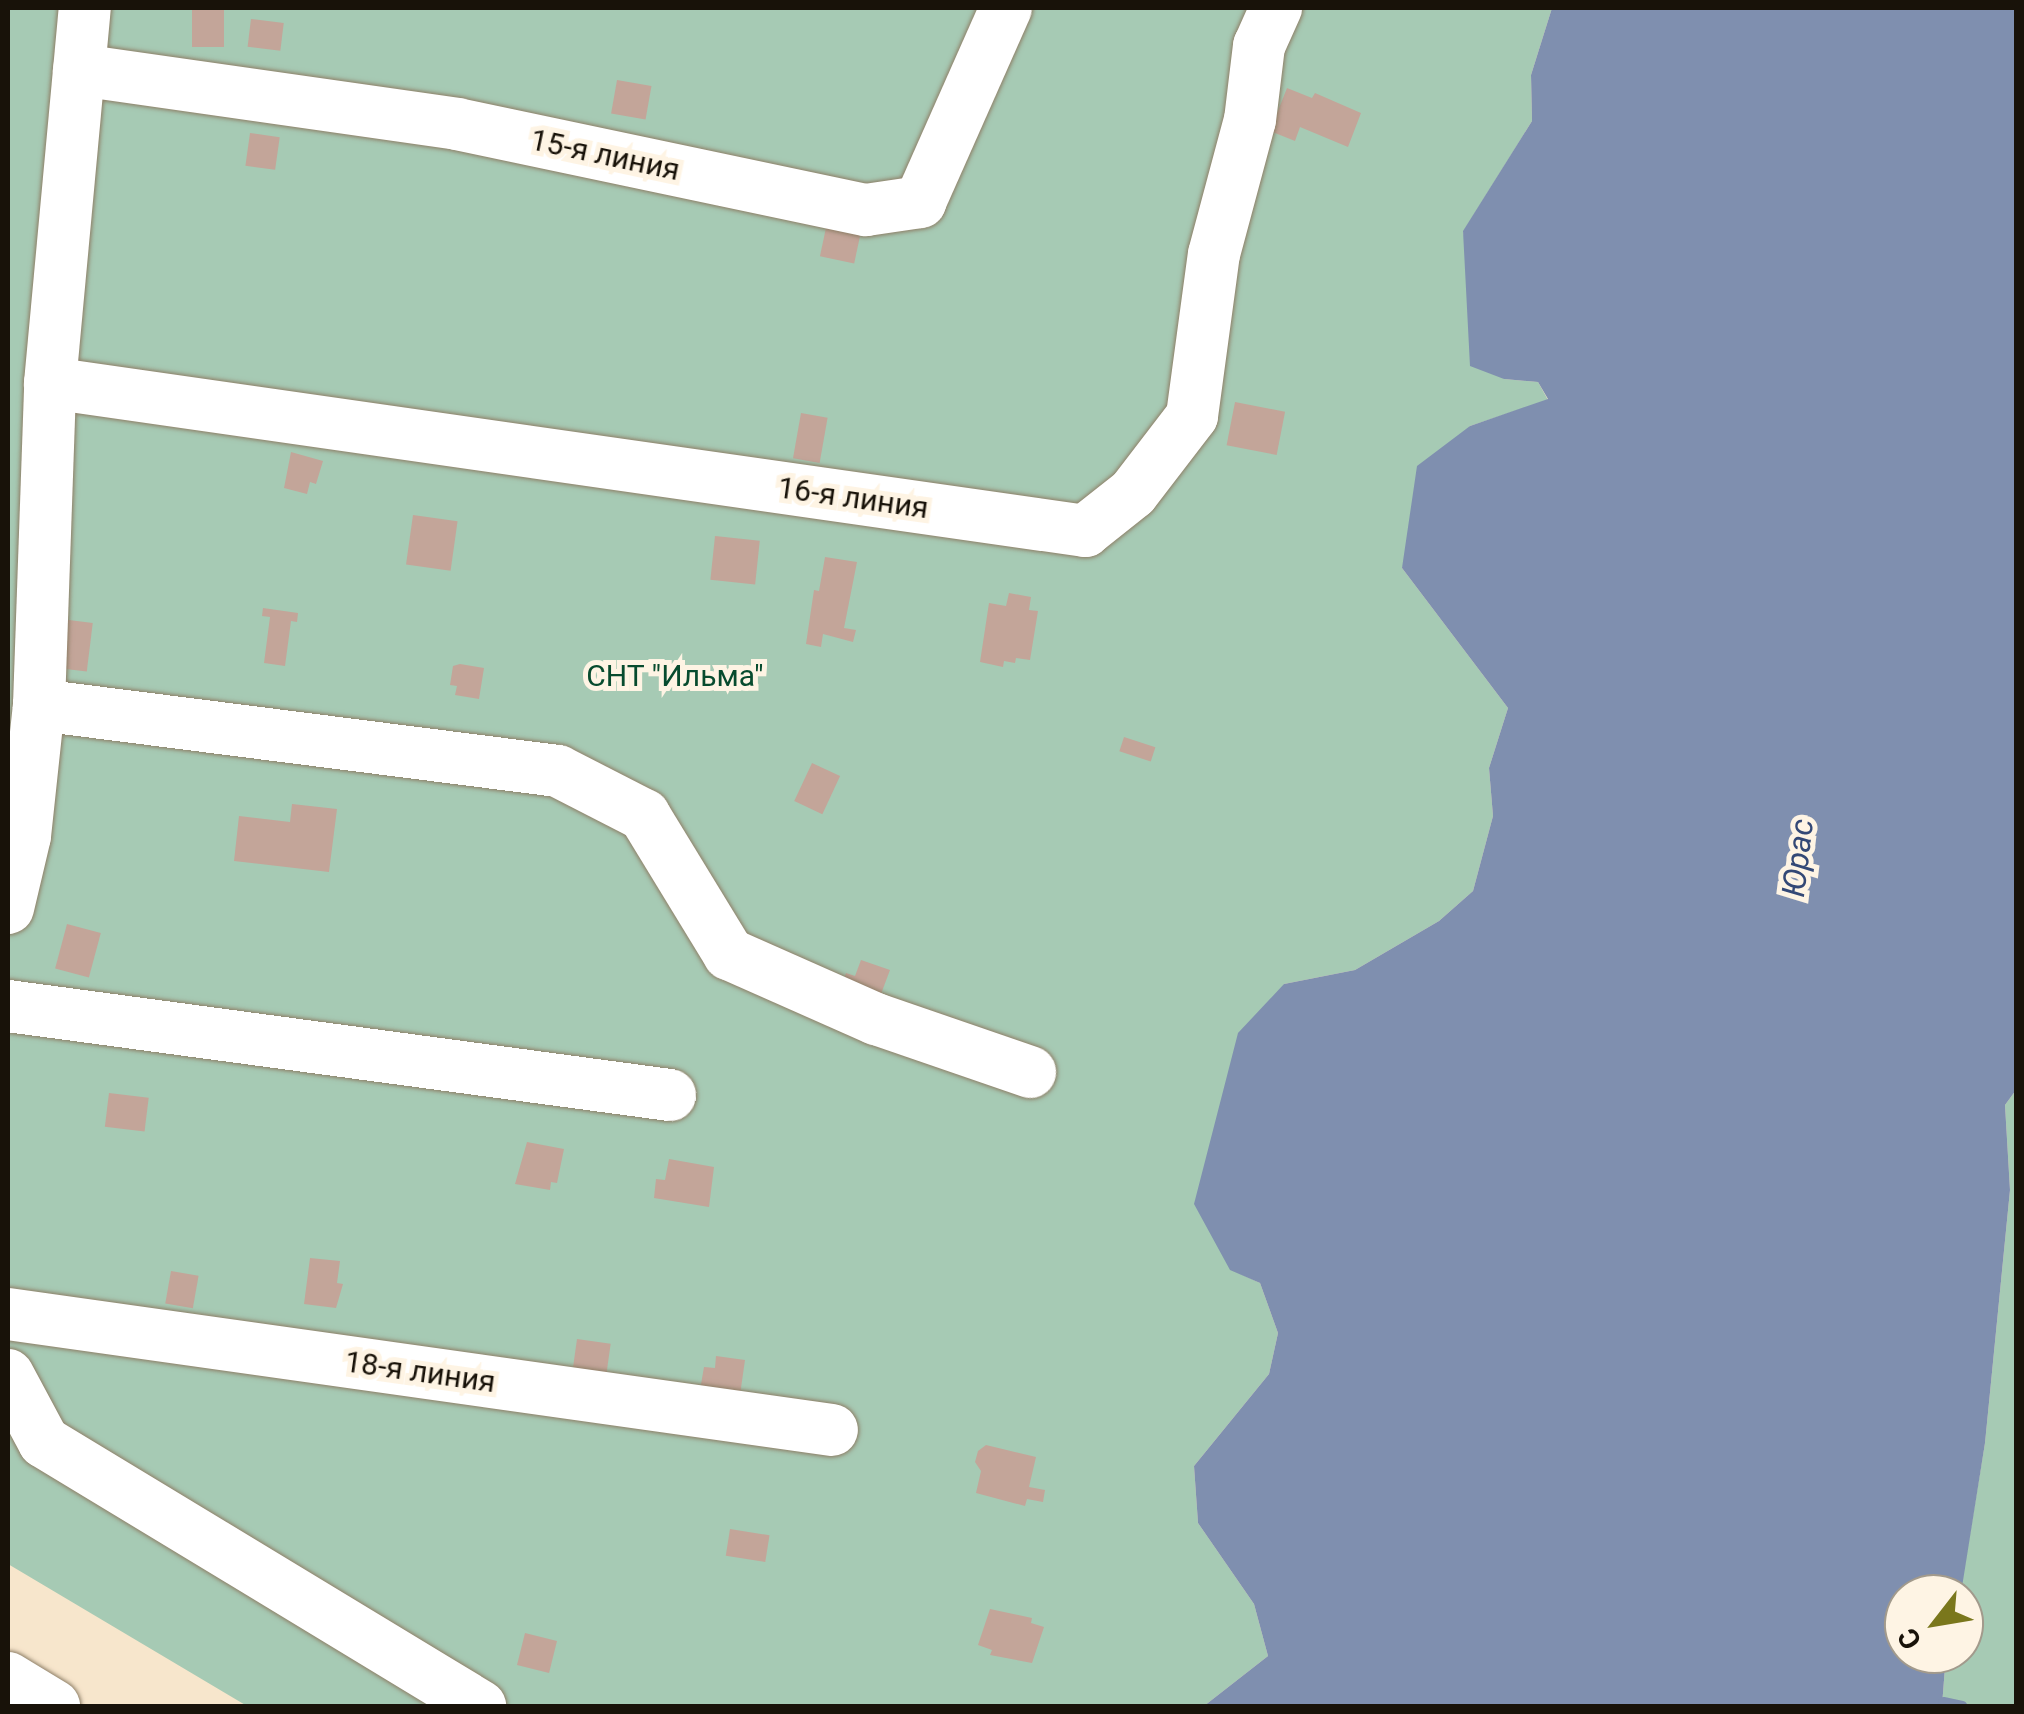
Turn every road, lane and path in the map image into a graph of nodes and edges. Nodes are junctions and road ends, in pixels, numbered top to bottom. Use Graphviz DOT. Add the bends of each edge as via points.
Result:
graph roads {
  1 [pos="85,8"];
  2 [pos="1006,8"];
  3 [pos="1276,8"];
  4 [pos="78,70"];
  5 [pos="50,383"];
  6 [pos="38,706"];
  7 [pos="8,908"];
  8 [pos="8,1006"];
  9 [pos="1030,1072"];
  10 [pos="670,1095"];
  11 [pos="8,1314"];
  12 [pos="8,1375"];
  13 [pos="832,1430"];
  14 [pos="8,1678"];
  15 [pos="54,1706"];
  16 [pos="480,1706"];
  1 -- 4 [label="street"];
  2 -- 4 [label="street, 15-я линия" via="920,202 866,210 457,124"];
  3 -- 5 [label="street, 16-я линия" via="1260,46 1250,120 1214,254 1192,416 1133,493 1085,531"];
  4 -- 5 [label="street"];
  5 -- 6 [label="street"];
  6 -- 7 [label="street" via="24,836"];
  6 -- 9 [label="street" via="558,771 644,815 729,954 876,1020"];
  8 -- 10 [label="street"];
  11 -- 13 [label="street, 18-я линия"];
  12 -- 16 [label="street" via="44,1442"];
  14 -- 15 [label="street"];
}
